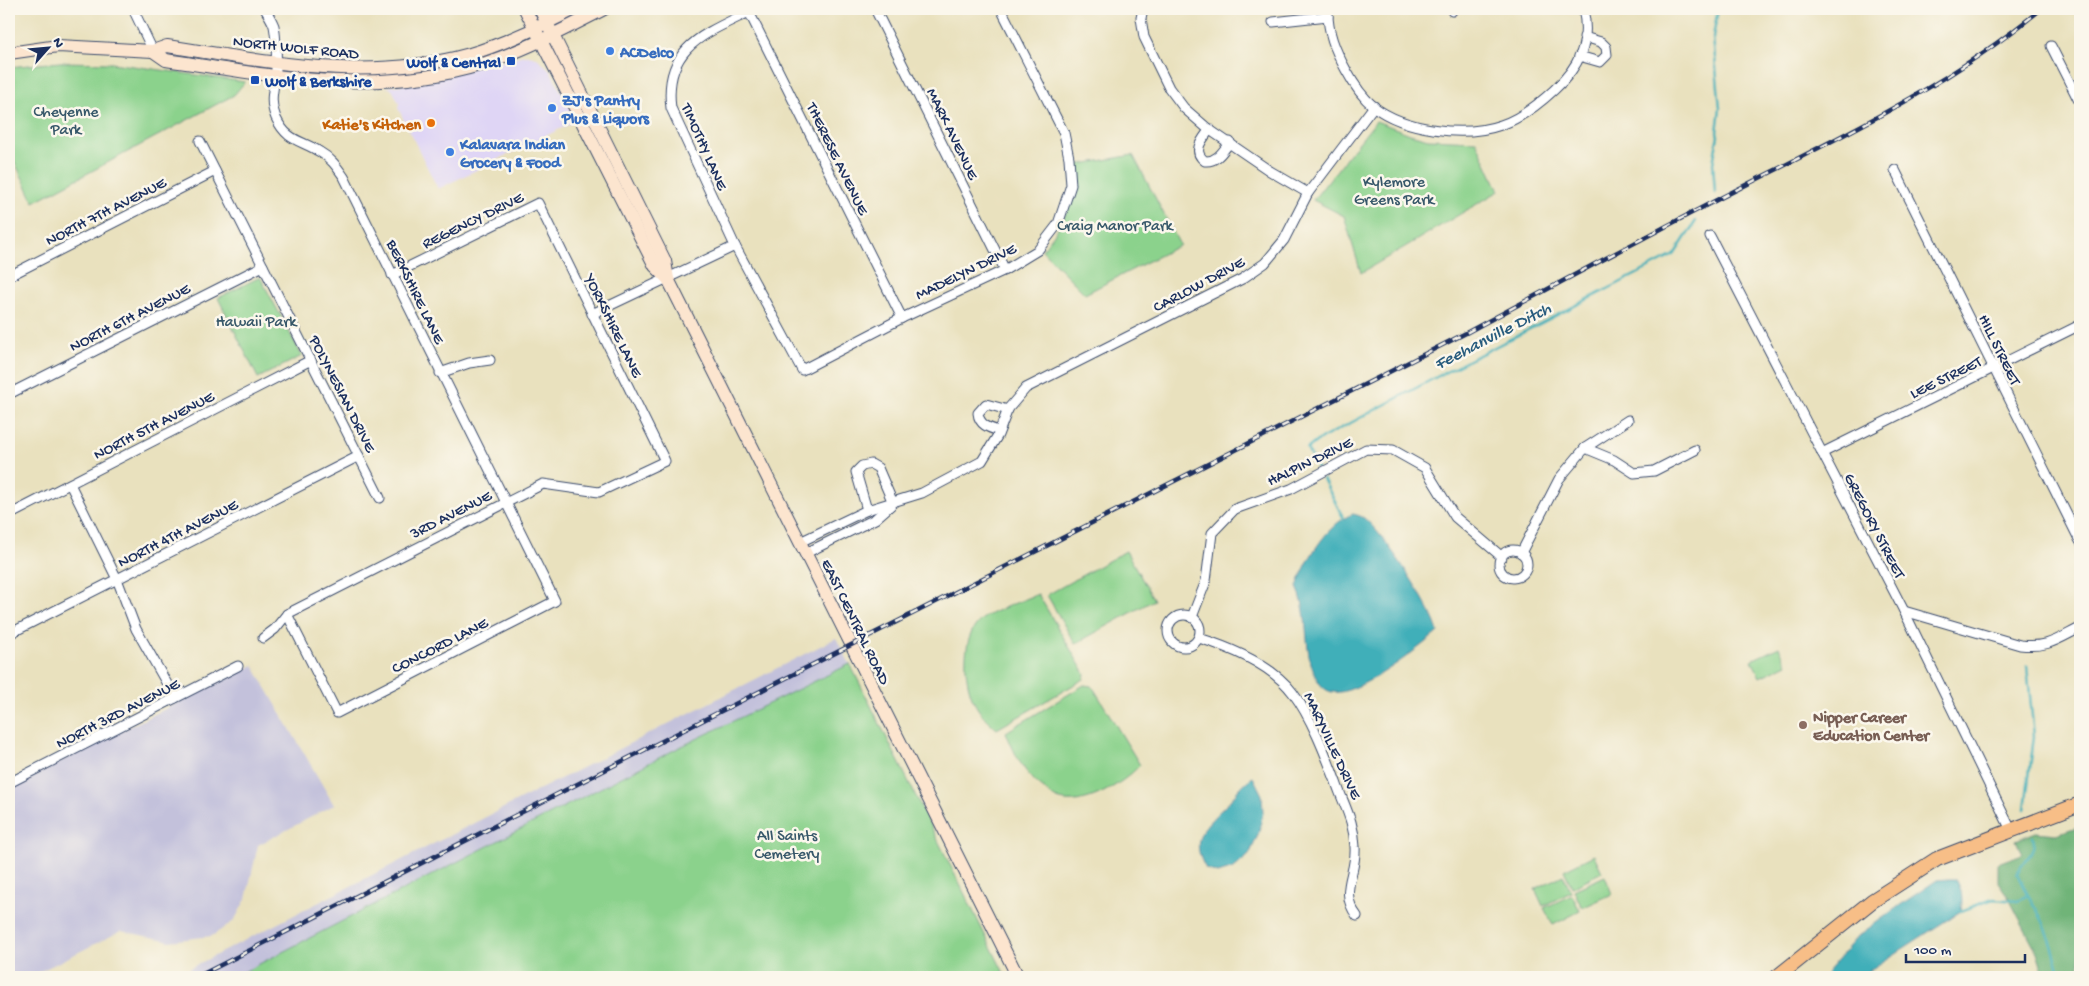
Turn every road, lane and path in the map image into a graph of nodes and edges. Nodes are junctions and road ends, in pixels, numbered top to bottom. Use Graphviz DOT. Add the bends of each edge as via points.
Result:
graph roads {
  1 [pos="133,9"];
  2 [pos="265,9"];
  3 [pos="526,9"];
  4 [pos="540,9"];
  5 [pos="575,9"];
  6 [pos="604,9"];
  7 [pos="875,9"];
  8 [pos="1001,9"];
  9 [pos="1143,9"];
  10 [pos="1583,9"];
  11 [pos="752,10"];
  12 [pos="1328,13"];
  13 [pos="1273,22"];
  14 [pos="541,25"];
  15 [pos="547,37"];
  16 [pos="1584,37"];
  17 [pos="2051,46"];
  18 [pos="154,51"];
  19 [pos="9,53"];
  20 [pos="1580,56"];
  21 [pos="276,62"];
  22 [pos="274,76"];
  23 [pos="2080,103"];
  24 [pos="1374,106"];
  25 [pos="1210,129"];
  26 [pos="200,141"];
  27 [pos="1230,142"];
  28 [pos="1895,170"];
  29 [pos="215,171"];
  30 [pos="1308,193"];
  31 [pos="538,203"];
  32 [pos="1710,236"];
  33 [pos="736,246"];
  34 [pos="263,266"];
  35 [pos="1005,270"];
  36 [pos="392,275"];
  37 [pos="9,276"];
  38 [pos="668,279"];
  39 [pos="592,314"];
  40 [pos="902,318"];
  41 [pos="2080,325"];
  42 [pos="311,360"];
  43 [pos="490,360"];
  44 [pos="1994,369"];
  45 [pos="802,370"];
  46 [pos="440,373"];
  47 [pos="9,394"];
  48 [pos="1008,410"];
  49 [pos="1628,420"];
  50 [pos="999,431"];
  51 [pos="1585,448"];
  52 [pos="1695,450"];
  53 [pos="1822,453"];
  54 [pos="359,456"];
  55 [pos="665,461"];
  56 [pos="70,484"];
  57 [pos="380,498"];
  58 [pos="506,501"];
  59 [pos="893,503"];
  60 [pos="867,510"];
  61 [pos="9,515"];
  62 [pos="2080,541"];
  63 [pos="803,548"];
  64 [pos="1521,553"];
  65 [pos="1502,557"];
  66 [pos="117,579"];
  67 [pos="555,601"];
  68 [pos="1904,611"];
  69 [pos="287,614"];
  70 [pos="1192,617"];
  71 [pos="2080,628"];
  72 [pos="9,634"];
  73 [pos="263,638"];
  74 [pos="1199,638"];
  75 [pos="238,666"];
  76 [pos="176,698"];
  77 [pos="9,783"];
  78 [pos="2080,804"];
  79 [pos="2011,830"];
  80 [pos="1358,916"];
  81 [pos="1018,977"];
  82 [pos="1776,977"];
  1 -- 18 [label="street"];
  2 -- 21 [label="street, BERKSHIRE LANE" via="274,26"];
  3 -- 14 [label="main road, EAST CENTRAL ROAD"];
  4 -- 14 [label="main road, EAST CENTRAL ROAD"];
  5 -- 14 [label="main road, NORTH WOLF ROAD"];
  6 -- 15 [label="main road, NORTH WOLF ROAD"];
  7 -- 35 [label="street, MARK AVENUE"];
  8 -- 35 [label="street, MADELYN DRIVE" via="1064,133 1071,185 1058,224 1038,250"];
  9 -- 25 [label="street" via="1144,36 1170,88 1184,108"];
  10 -- 16 [label="street"];
  11 -- 33 [label="street, TIMOTHY LANE" via="691,43 678,58 669,94 671,108"];
  11 -- 40 [label="street, THERESE AVENUE"];
  12 -- 13 [label="street"];
  12 -- 24 [label="street" via="1333,47 1359,92"];
  14 -- 15 [label="main road, EAST CENTRAL ROAD"];
  14 -- 21 [label="main road, NORTH WOLF ROAD" via="471,53 416,65 354,70"];
  15 -- 22 [label="main road, NORTH WOLF ROAD" via="483,64 412,79 353,83"];
  15 -- 38 [label="main road, EAST CENTRAL ROAD" via="665,261"];
  16 -- 20 [label="street"];
  16 -- 20 [label="street" via="1601,42 1607,55 1600,62"];
  17 -- 23 [label="street"];
  18 -- 19 [label="main road, NORTH WOLF ROAD" via="58,46"];
  18 -- 21 [label="main road, NORTH WOLF ROAD" via="167,46"];
  18 -- 22 [label="main road, NORTH WOLF ROAD" via="166,60"];
  20 -- 24 [label="street" via="1570,75 1538,105 1501,125 1469,132 1446,131 1400,120"];
  21 -- 22 [label="street, BERKSHIRE LANE"];
  22 -- 36 [label="street, BERKSHIRE LANE" via="272,103 276,117 296,142 332,160 344,177"];
  24 -- 30 [label="street, CARLOW DRIVE"];
  25 -- 27 [label="street"];
  25 -- 27 [label="street" via="1198,148 1198,154 1205,161 1218,157"];
  26 -- 29 [label="street, POLYNESIAN DRIVE"];
  27 -- 30 [label="street"];
  28 -- 44 [label="street, HILL STREET"];
  29 -- 34 [label="street, POLYNESIAN DRIVE"];
  29 -- 37 [label="street, NORTH 7TH AVENUE"];
  30 -- 48 [label="street, CARLOW DRIVE" via="1284,240 1265,263 1242,279 1026,388"];
  31 -- 36 [label="street, REGENCY DRIVE"];
  31 -- 39 [label="street, YORKSHIRE LANE"];
  32 -- 53 [label="street, GREGORY STREET"];
  33 -- 38 [label="street"];
  33 -- 45 [label="street, TIMOTHY LANE"];
  34 -- 42 [label="street, POLYNESIAN DRIVE"];
  34 -- 47 [label="street, NORTH 6TH AVENUE"];
  35 -- 40 [label="street, MADELYN DRIVE"];
  36 -- 46 [label="street, BERKSHIRE LANE"];
  38 -- 39 [label="street"];
  38 -- 63 [label="main road, EAST CENTRAL ROAD"];
  39 -- 55 [label="street, YORKSHIRE LANE"];
  40 -- 45 [label="street, MADELYN DRIVE"];
  41 -- 44 [label="street, LEE STREET"];
  42 -- 54 [label="street, POLYNESIAN DRIVE"];
  42 -- 56 [label="street, NORTH 5TH AVENUE"];
  43 -- 46 [label="street"];
  44 -- 53 [label="street, LEE STREET"];
  44 -- 62 [label="street, HILL STREET"];
  46 -- 58 [label="street, BERKSHIRE LANE"];
  48 -- 50 [label="street, CARLOW DRIVE"];
  48 -- 50 [label="street" via="986,404 978,413 983,425"];
  49 -- 51 [label="street"];
  50 -- 59 [label="street, CARLOW DRIVE" via="982,461 922,493"];
  51 -- 52 [label="street" via="1634,473 1654,471"];
  51 -- 64 [label="street" via="1558,479"];
  53 -- 68 [label="street, GREGORY STREET"];
  54 -- 57 [label="street, POLYNESIAN DRIVE"];
  54 -- 66 [label="street, NORTH 4TH AVENUE"];
  55 -- 58 [label="street, 3RD AVENUE" via="599,492 543,484"];
  56 -- 61 [label="street, NORTH 5TH AVENUE"];
  56 -- 66 [label="street"];
  58 -- 67 [label="street, BERKSHIRE LANE"];
  58 -- 69 [label="street, 3RD AVENUE"];
  59 -- 60 [label="street, CARLOW DRIVE"];
  59 -- 60 [label="street" via="878,468 870,464 862,466 856,472"];
  59 -- 63 [label="street, CARLOW DRIVE" via="875,519"];
  60 -- 63 [label="street, CARLOW DRIVE"];
  63 -- 81 [label="main road, EAST CENTRAL ROAD"];
  64 -- 65 [label="street" via="1510,551"];
  64 -- 65 [label="street" via="1527,567 1516,578 1502,572"];
  65 -- 70 [label="street, HALPIN DRIVE" via="1455,516 1425,468 1393,450 1366,450 1291,489 1235,509 1212,533 1206,581"];
  66 -- 72 [label="street, NORTH 4TH AVENUE"];
  66 -- 76 [label="street" via="136,629"];
  67 -- 69 [label="street, CONCORD LANE" via="337,713"];
  68 -- 71 [label="street" via="2020,645 2037,647"];
  68 -- 79 [label="street, GREGORY STREET"];
  69 -- 73 [label="street, 3RD AVENUE"];
  70 -- 74 [label="street" via="1198,624"];
  70 -- 74 [label="street" via="1181,615 1172,620 1168,636 1175,645 1186,647"];
  74 -- 80 [label="street, MARYVILLE DRIVE" via="1264,667 1283,683 1301,706 1326,756 1354,826 1356,858 1348,898"];
  75 -- 76 [label="street, NORTH 3RD AVENUE"];
  76 -- 77 [label="street, NORTH 3RD AVENUE"];
  78 -- 79 [label="main road"];
  79 -- 82 [label="main road" via="1937,859 1872,901"];
}
